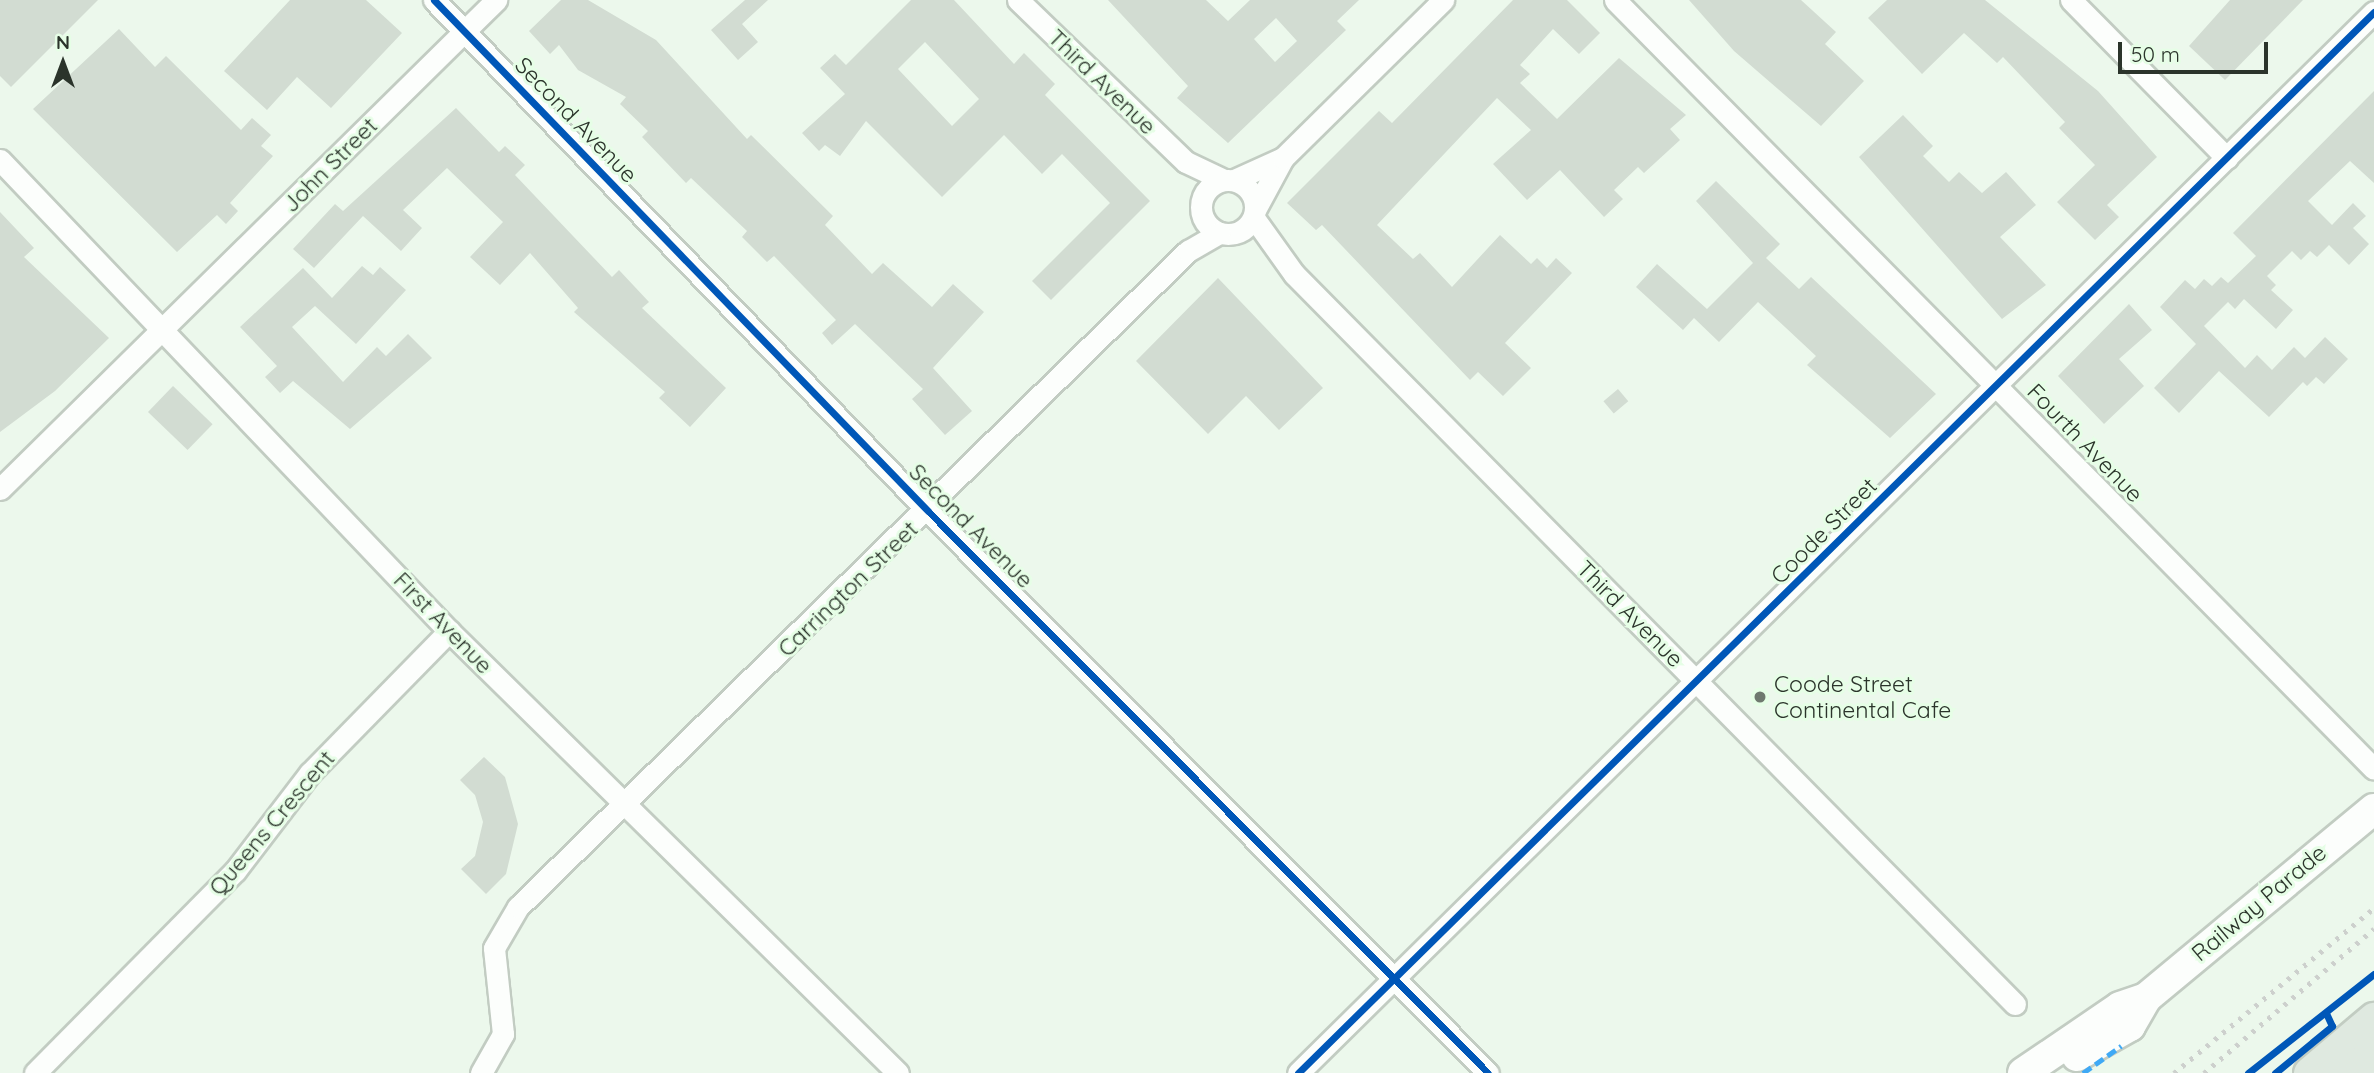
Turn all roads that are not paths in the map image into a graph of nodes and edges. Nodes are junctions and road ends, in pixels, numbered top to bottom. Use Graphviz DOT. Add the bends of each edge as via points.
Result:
graph roads {
  1 [pos="434,0"];
  2 [pos="496,0"];
  3 [pos="1018,0"];
  4 [pos="1443,0"];
  5 [pos="1615,0"];
  6 [pos="2071,0"];
  7 [pos="2374,12"];
  8 [pos="464,31"];
  9 [pos="1283,158"];
  10 [pos="2227,158"];
  11 [pos="0,160"];
  12 [pos="1186,162"];
  13 [pos="1229,180"];
  14 [pos="1202,204"];
  15 [pos="1242,223"];
  16 [pos="1188,251"];
  17 [pos="163,331"];
  18 [pos="2000,383"];
  19 [pos="0,489"];
  20 [pos="928,511"];
  21 [pos="449,631"];
  22 [pos="1699,682"];
  23 [pos="2374,769"];
  24 [pos="624,806"];
  25 [pos="2374,808"];
  26 [pos="1394,978"];
  27 [pos="2146,998"];
  28 [pos="2015,1004"];
  29 [pos="2374,1019"];
  30 [pos="2374,1053"];
  31 [pos="35,1073"];
  32 [pos="481,1073"];
  33 [pos="898,1073"];
  34 [pos="1298,1073"];
  35 [pos="1488,1073"];
  36 [pos="2023,1073"];
  37 [pos="2055,1073"];
  38 [pos="2310,1073"];
  39 [pos="2350,1073"];
  1 -- 8 [label="street, Second Avenue"];
  2 -- 8 [label="street, John Street"];
  3 -- 12 [label="street, Third Avenue"];
  4 -- 9 [label="street"];
  5 -- 18 [label="street, Fourth Avenue"];
  6 -- 10 [label="street"];
  7 -- 10 [label="street, Coode Street"];
  8 -- 17 [label="street, John Street"];
  8 -- 20 [label="street, Second Avenue"];
  9 -- 13 [label="street"];
  9 -- 15 [label="street"];
  10 -- 18 [label="street, Coode Street"];
  11 -- 17 [label="street, First Avenue"];
  12 -- 13 [label="street, Third Avenue"];
  12 -- 14 [label="street, Third Avenue"];
  13 -- 14 [label="street"];
  13 -- 15 [label="street" via="1247,188"];
  14 -- 15 [label="street, Third Avenue"];
  14 -- 16 [label="street, Carrington Street"];
  15 -- 16 [label="street, Carrington Street"];
  15 -- 22 [label="street, Third Avenue"];
  16 -- 20 [label="street, Carrington Street"];
  17 -- 19 [label="street, John Street"];
  17 -- 21 [label="street, First Avenue"];
  18 -- 22 [label="street, Coode Street"];
  18 -- 23 [label="street, Fourth Avenue"];
  20 -- 24 [label="street, Carrington Street"];
  20 -- 26 [label="street, Second Avenue"];
  21 -- 24 [label="street, First Avenue"];
  21 -- 31 [label="street, Queens Crescent" via="310,774 235,872"];
  22 -- 26 [label="street, Coode Street"];
  22 -- 28 [label="street, Third Avenue"];
  24 -- 32 [label="street, Carrington Street" via="502,927 494,948 503,1034"];
  24 -- 33 [label="street, First Avenue"];
  25 -- 27 [label="main road, Railway Parade"];
  26 -- 34 [label="street, Coode Street"];
  26 -- 35 [label="street, Second Avenue"];
  27 -- 36 [label="main road, Railway Parade" via="2120,1007"];
  27 -- 37 [label="main road, Railway Parade" via="2130,1026"];
  29 -- 38 [label="main road"];
  30 -- 39 [label="main road"];
}
